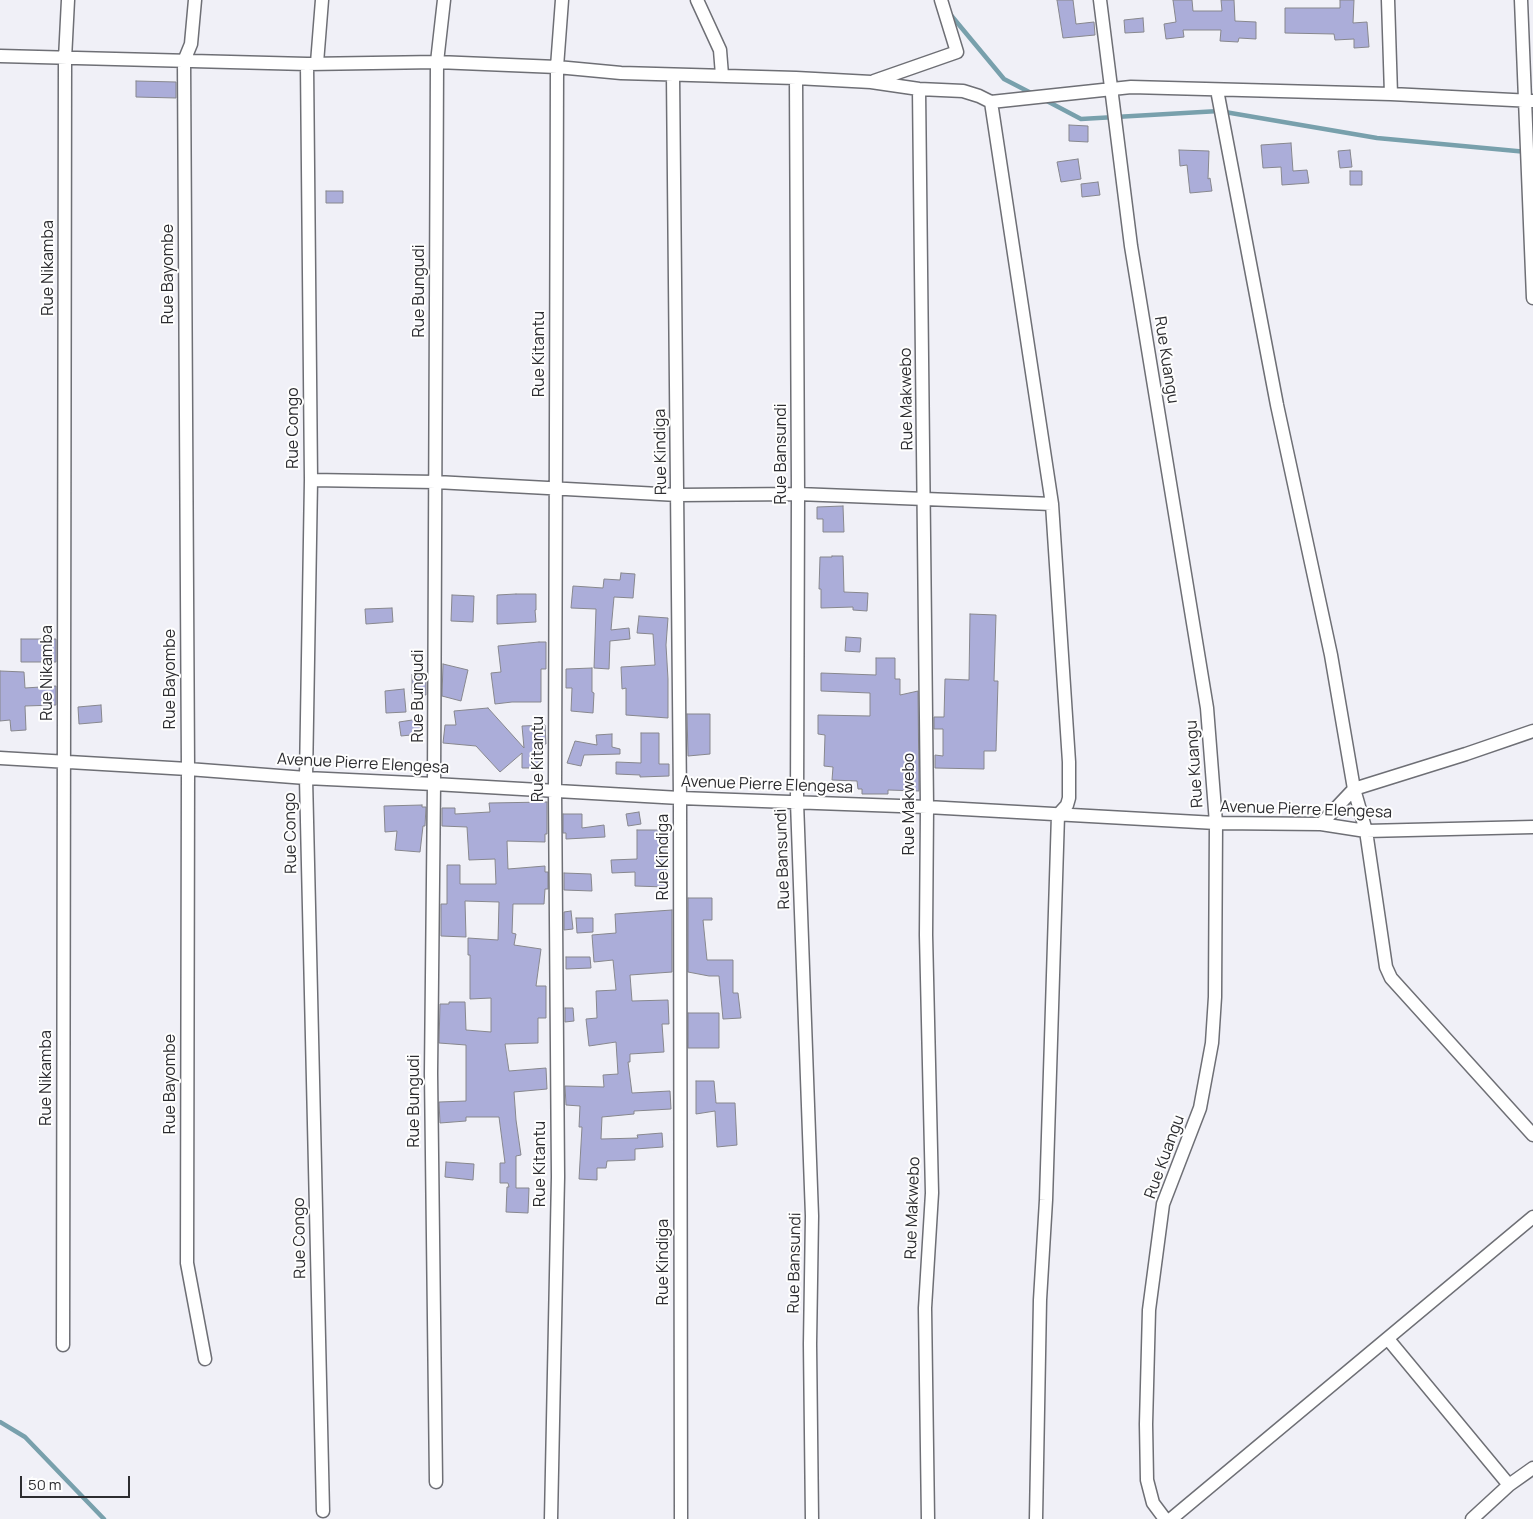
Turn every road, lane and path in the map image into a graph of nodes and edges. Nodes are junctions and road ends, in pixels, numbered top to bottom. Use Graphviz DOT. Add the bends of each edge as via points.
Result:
graph roads {
  1 [pos="68,0"];
  2 [pos="195,0"];
  3 [pos="322,0"];
  4 [pos="444,0"];
  5 [pos="562,0"];
  6 [pos="697,0"];
  7 [pos="941,0"];
  8 [pos="1100,0"];
  9 [pos="1388,0"];
  10 [pos="1521,0"];
  11 [pos="0,56"];
  12 [pos="66,59"];
  13 [pos="184,61"];
  14 [pos="437,62"];
  15 [pos="312,63"];
  16 [pos="557,67"];
  17 [pos="673,75"];
  18 [pos="722,75"];
  19 [pos="796,78"];
  20 [pos="871,82"];
  21 [pos="1112,88"];
  22 [pos="919,89"];
  23 [pos="1218,90"];
  24 [pos="1391,94"];
  25 [pos="1529,101"];
  26 [pos="992,102"];
  27 [pos="1533,298"];
  28 [pos="311,480"];
  29 [pos="436,482"];
  30 [pos="555,489"];
  31 [pos="798,494"];
  32 [pos="678,495"];
  33 [pos="924,500"];
  34 [pos="1052,504"];
  35 [pos="1533,731"];
  36 [pos="0,758"];
  37 [pos="64,760"];
  38 [pos="188,768"];
  39 [pos="306,778"];
  40 [pos="434,784"];
  41 [pos="1354,789"];
  42 [pos="555,791"];
  43 [pos="680,798"];
  44 [pos="797,802"];
  45 [pos="927,807"];
  46 [pos="1058,815"];
  47 [pos="1216,823"];
  48 [pos="1321,824"];
  49 [pos="1533,827"];
  50 [pos="1366,830"];
  51 [pos="1533,1135"];
  52 [pos="1533,1217"];
  53 [pos="1388,1339"];
  54 [pos="63,1345"];
  55 [pos="205,1359"];
  56 [pos="1533,1468"];
  57 [pos="436,1482"];
  58 [pos="1509,1485"];
  59 [pos="323,1511"];
  60 [pos="551,1519"];
  61 [pos="680,1519"];
  62 [pos="812,1519"];
  63 [pos="928,1519"];
  64 [pos="1036,1519"];
  65 [pos="1164,1519"];
  66 [pos="1171,1519"];
  67 [pos="1472,1519"];
  1 -- 12 [label="street, Rue Nikamba"];
  2 -- 13 [label="street, Rue Bayombe" via="191,44"];
  3 -- 15 [label="street, Rue Congo"];
  4 -- 14 [label="street, Rue Bungudi"];
  5 -- 16 [label="street, Rue Kitantu"];
  6 -- 18 [label="street" via="720,50"];
  7 -- 20 [label="street" via="957,52"];
  8 -- 21 [label="street, Rue Kuangu"];
  9 -- 24 [label="street"];
  10 -- 25 [label="street"];
  11 -- 12 [label="street"];
  12 -- 13 [label="street"];
  12 -- 37 [label="street, Rue Nikamba"];
  13 -- 15 [label="street"];
  13 -- 38 [label="street, Rue Bayombe"];
  14 -- 15 [label="street"];
  14 -- 16 [label="street"];
  14 -- 29 [label="street, Rue Bungudi"];
  15 -- 28 [label="street, Rue Congo"];
  16 -- 17 [label="street"];
  16 -- 30 [label="street, Rue Kitantu"];
  17 -- 18 [label="street"];
  17 -- 32 [label="street, Rue Kindiga"];
  18 -- 19 [label="street"];
  19 -- 20 [label="street"];
  19 -- 31 [label="street, Rue Bansundi"];
  20 -- 22 [label="street"];
  21 -- 23 [label="street"];
  21 -- 26 [label="street"];
  21 -- 47 [label="street, Rue Kuangu" via="1131,246 1207,708"];
  22 -- 26 [label="street" via="963,91"];
  22 -- 33 [label="street, Rue Makwebo"];
  23 -- 24 [label="street"];
  23 -- 41 [label="street" via="1277,405 1331,655"];
  24 -- 25 [label="street"];
  25 -- 27 [label="street"];
  26 -- 34 [label="street"];
  28 -- 29 [label="street"];
  28 -- 39 [label="street, Rue Congo"];
  29 -- 30 [label="street"];
  29 -- 40 [label="street, Rue Bungudi"];
  30 -- 32 [label="street"];
  30 -- 42 [label="street, Rue Kitantu"];
  31 -- 32 [label="street"];
  31 -- 33 [label="street"];
  31 -- 44 [label="street, Rue Bansundi"];
  32 -- 43 [label="street, Rue Kindiga"];
  33 -- 34 [label="street"];
  33 -- 45 [label="street, Rue Makwebo"];
  34 -- 46 [label="street" via="1069,789 1067,805"];
  35 -- 41 [label="street"];
  36 -- 37 [label="street, Avenue Pierre Elengesa"];
  37 -- 38 [label="street, Avenue Pierre Elengesa"];
  37 -- 54 [label="street, Rue Nikamba"];
  38 -- 39 [label="street, Avenue Pierre Elengesa"];
  38 -- 55 [label="street, Rue Bayombe" via="187,1263"];
  39 -- 40 [label="street, Avenue Pierre Elengesa"];
  39 -- 59 [label="street, Rue Congo"];
  40 -- 42 [label="street, Avenue Pierre Elengesa"];
  40 -- 57 [label="street, Rue Bungudi" via="431,1074"];
  41 -- 48 [label="street"];
  41 -- 50 [label="street"];
  42 -- 43 [label="street, Avenue Pierre Elengesa"];
  42 -- 60 [label="street, Rue Kitantu" via="558,1177"];
  43 -- 44 [label="street, Avenue Pierre Elengesa"];
  43 -- 61 [label="street, Rue Kindiga"];
  44 -- 45 [label="street, Avenue Pierre Elengesa"];
  44 -- 62 [label="street, Rue Bansundi" via="812,1216"];
  45 -- 46 [label="street, Avenue Pierre Elengesa"];
  45 -- 63 [label="street, Rue Makwebo" via="926,935 932,1193 925,1308"];
  46 -- 47 [label="street, Avenue Pierre Elengesa"];
  46 -- 64 [label="street" via="1040,1300"];
  47 -- 48 [label="street, Avenue Pierre Elengesa"];
  47 -- 65 [label="street, Rue Kuangu" via="1212,1043 1200,1108 1163,1204 1149,1310 1147,1480 1152,1503"];
  48 -- 50 [label="street, Avenue Pierre Elengesa"];
  49 -- 50 [label="street, Avenue Pierre Elengesa"];
  50 -- 51 [label="street" via="1383,954 1391,978"];
  52 -- 53 [label="street"];
  53 -- 58 [label="street"];
  53 -- 66 [label="street"];
  56 -- 58 [label="street"];
  58 -- 67 [label="street"];
}
